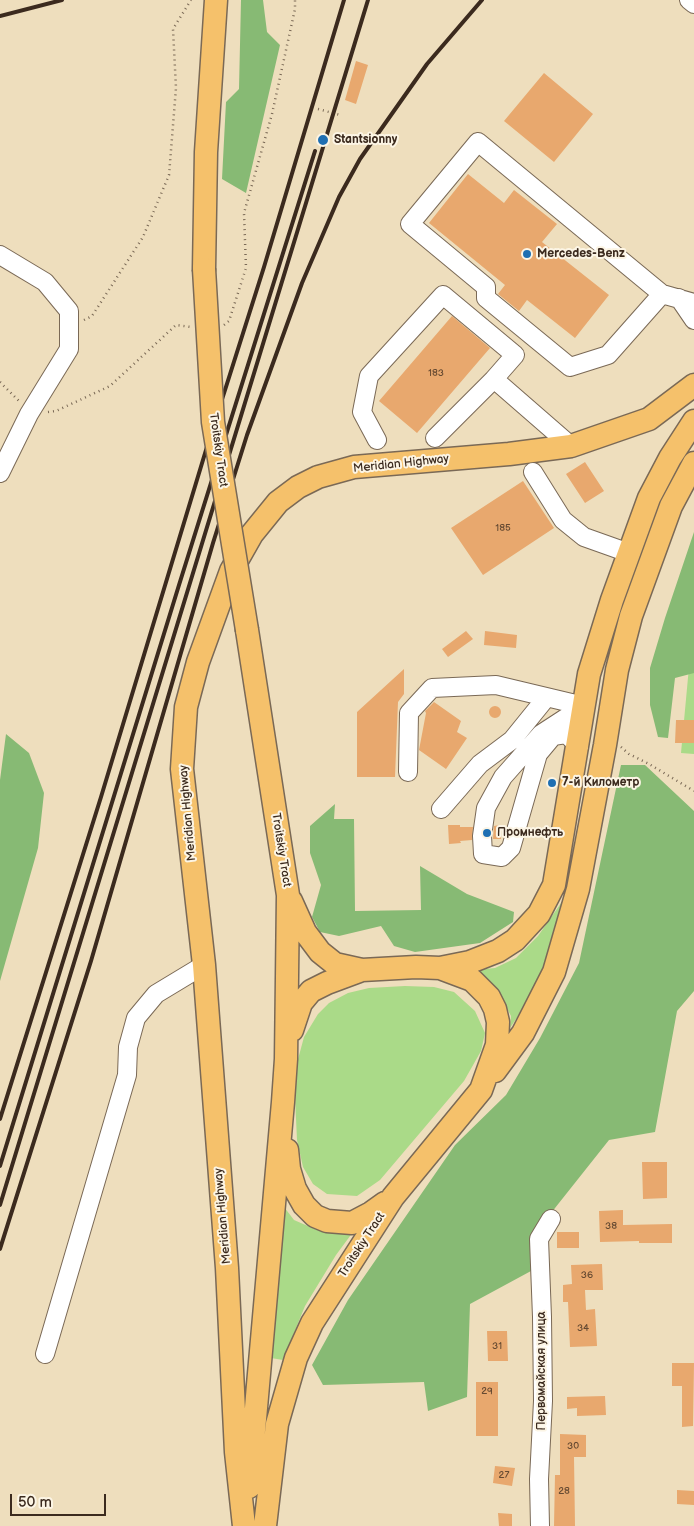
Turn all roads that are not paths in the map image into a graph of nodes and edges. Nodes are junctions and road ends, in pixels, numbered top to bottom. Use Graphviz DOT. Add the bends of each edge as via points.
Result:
graph roads {
  1 [pos="216,0"];
  2 [pos="689,0"];
  3 [pos="694,4"];
  4 [pos="0,255"];
  5 [pos="678,298"];
  6 [pos="694,320"];
  7 [pos="494,379"];
  8 [pos="692,383"];
  9 [pos="694,421"];
  10 [pos="435,438"];
  11 [pos="377,440"];
  12 [pos="571,446"];
  13 [pos="694,463"];
  14 [pos="533,472"];
  15 [pos="0,473"];
  16 [pos="629,553"];
  17 [pos="546,698"];
  18 [pos="584,706"];
  19 [pos="579,746"];
  20 [pos="408,772"];
  21 [pos="441,809"];
  22 [pos="288,895"];
  23 [pos="204,965"];
  24 [pos="440,968"];
  25 [pos="362,970"];
  26 [pos="286,1059"];
  27 [pos="481,1090"];
  28 [pos="283,1102"];
  29 [pos="393,1197"];
  30 [pos="551,1219"];
  31 [pos="45,1354"];
  32 [pos="245,1526"];
  33 [pos="265,1526"];
  34 [pos="540,1526"];
  1 -- 22 [label="main road, Troitskiy Tract, bridge" via="206,152 204,269 213,422"];
  2 -- 3 [label="street"];
  4 -- 15 [label="street" via="45,282 69,311 69,349 29,414"];
  5 -- 5 [label="street" via="478,142 410,224 486,287 486,298 570,367 608,355"];
  5 -- 6 [label="street"];
  7 -- 10 [label="street"];
  7 -- 11 [label="street" via="515,355 444,295 369,376 362,412"];
  7 -- 12 [label="street"];
  8 -- 12 [label="main road, Meridian Highway" via="649,419"];
  9 -- 16 [label="main road" via="649,498"];
  12 -- 23 [label="main road, Meridian Highway" via="354,467 318,477 298,487 278,502 252,534 224,589 198,662 186,708 182,769"];
  13 -- 27 [label="main road" via="671,506 631,616 578,889 554,972 523,1033"];
  14 -- 16 [label="street" via="563,520 584,537"];
  16 -- 18 [label="main road" via="589,674"];
  17 -- 18 [label="street"];
  17 -- 20 [label="street" via="496,685 432,688 409,714"];
  17 -- 21 [label="street" via="512,740 480,764"];
  18 -- 19 [label="main road"];
  18 -- 19 [label="street" via="541,734 503,776 486,808 483,854 502,857 511,848 538,754 553,736 566,734"];
  19 -- 24 [label="main road" via="554,885 539,914 515,940 498,951 470,962"];
  22 -- 25 [label="main road, Troitskiy Tract" via="305,932 320,952 335,964"];
  22 -- 26 [label="main road, Troitskiy Tract"];
  23 -- 31 [label="street" via="156,994 136,1018 128,1047 127,1075"];
  23 -- 32 [label="main road, Meridian Highway" via="227,1268 236,1452"];
  24 -- 25 [label="main road, Troitskiy Tract"];
  24 -- 27 [label="main road, Troitskiy Tract" via="472,980 489,997 495,1009 497,1046"];
  25 -- 26 [label="main road" via="312,991 301,1003"];
  26 -- 28 [label="main road, Troitskiy Tract"];
  27 -- 29 [label="main road, Troitskiy Tract"];
  28 -- 29 [label="main road" via="289,1169 304,1206 315,1216 327,1221 352,1223"];
  28 -- 32 [label="main road, Troitskiy Tract"];
  29 -- 33 [label="main road, Troitskiy Tract" via="312,1323 296,1358 277,1424"];
  30 -- 34 [label="street, Первомайская улица" via="539,1239 543,1401"];
}
